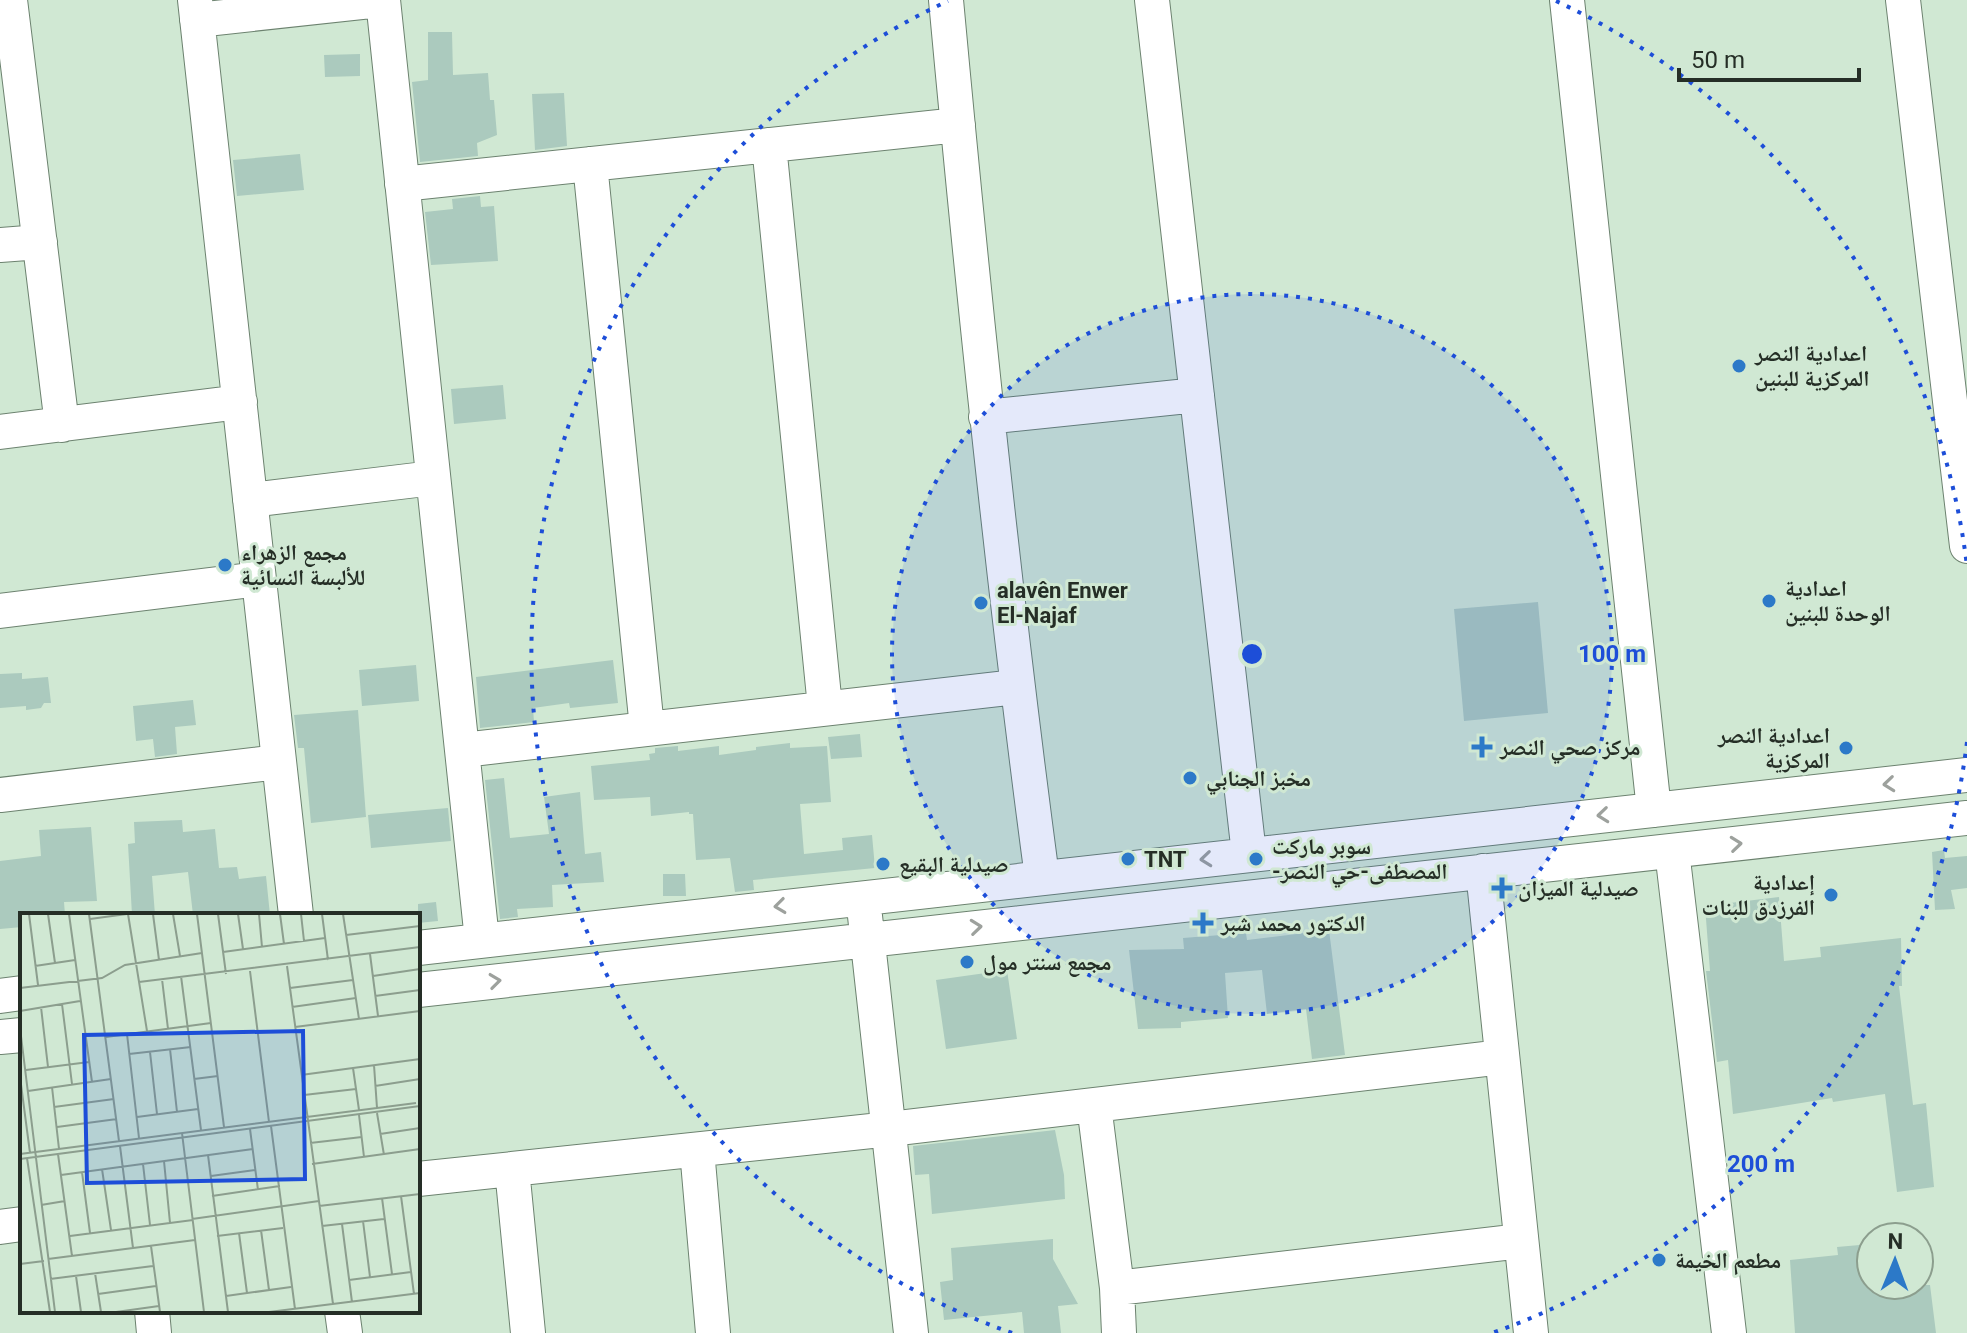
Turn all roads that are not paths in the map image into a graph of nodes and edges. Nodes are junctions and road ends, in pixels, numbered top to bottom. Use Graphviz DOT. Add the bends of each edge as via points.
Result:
graph roads {
  1 [pos="10,0"];
  2 [pos="382,0"];
  3 [pos="946,0"];
  4 [pos="1152,0"];
  5 [pos="1567,0"];
  6 [pos="1903,0"];
  7 [pos="196,10"];
  8 [pos="958,125"];
  9 [pos="769,145"];
  10 [pos="590,164"];
  11 [pos="402,184"];
  12 [pos="40,242"];
  13 [pos="0,245"];
  14 [pos="1958,394"];
  15 [pos="1197,395"];
  16 [pos="240,402"];
  17 [pos="986,417"];
  18 [pos="62,425"];
  19 [pos="0,432"];
  20 [pos="433,478"];
  21 [pos="250,500"];
  22 [pos="1967,546"];
  23 [pos="259,579"];
  24 [pos="0,611"];
  25 [pos="1016,687"];
  26 [pos="825,707"];
  27 [pos="647,728"];
  28 [pos="463,750"];
  29 [pos="279,762"];
  30 [pos="1951,777"];
  31 [pos="0,795"];
  32 [pos="1654,810"];
  33 [pos="1953,820"];
  34 [pos="1672,851"];
  35 [pos="1249,854"];
  36 [pos="1483,871"];
  37 [pos="1042,877"];
  38 [pos="923,890"];
  39 [pos="862,897"];
  40 [pos="825,901"];
  41 [pos="296,913"];
  42 [pos="932,931"];
  43 [pos="867,939"];
  44 [pos="482,940"];
  45 [pos="825,944"];
  46 [pos="420,948"];
  47 [pos="420,990"];
  48 [pos="20,993"];
  49 [pos="0,996"];
  50 [pos="20,1035"];
  51 [pos="0,1037"];
  52 [pos="1502,1057"];
  53 [pos="1094,1105"];
  54 [pos="890,1129"];
  55 [pos="697,1150"];
  56 [pos="512,1169"];
  57 [pos="420,1179"];
  58 [pos="20,1224"];
  59 [pos="0,1227"];
  60 [pos="1521,1241"];
  61 [pos="1117,1288"];
  62 [pos="152,1313"];
  63 [pos="342,1313"];
  64 [pos="154,1333"];
  65 [pos="345,1333"];
  66 [pos="528,1333"];
  67 [pos="713,1333"];
  68 [pos="911,1333"];
  69 [pos="1119,1333"];
  70 [pos="1531,1333"];
  71 [pos="1729,1333"];
  1 -- 12 [label="street"];
  2 -- 7 [label="street"];
  2 -- 11 [label="street"];
  3 -- 8 [label="street"];
  4 -- 15 [label="street"];
  5 -- 32 [label="street"];
  6 -- 14 [label="street"];
  7 -- 16 [label="street"];
  8 -- 9 [label="street"];
  8 -- 17 [label="street"];
  9 -- 10 [label="street"];
  9 -- 26 [label="street"];
  10 -- 11 [label="street"];
  10 -- 27 [label="street"];
  11 -- 20 [label="street"];
  12 -- 13 [label="street"];
  12 -- 18 [label="street"];
  14 -- 22 [label="street"];
  15 -- 17 [label="street"];
  15 -- 35 [label="street"];
  16 -- 18 [label="street"];
  16 -- 21 [label="street"];
  17 -- 25 [label="street"];
  18 -- 19 [label="street"];
  20 -- 21 [label="street"];
  20 -- 28 [label="street"];
  21 -- 23 [label="street"];
  23 -- 24 [label="street"];
  23 -- 29 [label="street"];
  25 -- 26 [label="street"];
  25 -- 37 [label="street"];
  26 -- 27 [label="street"];
  27 -- 28 [label="street"];
  28 -- 44 [label="street"];
  29 -- 31 [label="street"];
  29 -- 41 [label="street"];
  30 -- 32 [label="street, one-way"];
  30 -- 33 [label="street" via="1948,811"];
  32 -- 35 [label="street, one-way"];
  34 -- 33 [label="street, one-way"];
  34 -- 36 [label="street"];
  34 -- 71 [label="street"];
  35 -- 37 [label="street, one-way"];
  42 -- 36 [label="street, one-way"];
  36 -- 52 [label="street"];
  37 -- 38 [label="street"];
  38 -- 39 [label="street"];
  38 -- 42 [label="street" via="917,913"];
  39 -- 40 [label="street"];
  39 -- 43 [label="street"];
  40 -- 44 [label="street, one-way"];
  40 -- 45 [label="street" via="836,921"];
  42 -- 43 [label="street"];
  43 -- 45 [label="street"];
  43 -- 54 [label="street"];
  44 -- 46 [label="street"];
  47 -- 45 [label="street, one-way"];
  48 -- 49 [label="street"];
  50 -- 51 [label="street"];
  52 -- 53 [label="street"];
  52 -- 60 [label="street"];
  53 -- 54 [label="street"];
  53 -- 61 [label="street"];
  54 -- 55 [label="street"];
  54 -- 68 [label="street"];
  55 -- 56 [label="street"];
  55 -- 67 [label="street"];
  56 -- 57 [label="street"];
  56 -- 66 [label="street"];
  58 -- 59 [label="street"];
  60 -- 61 [label="street"];
  60 -- 70 [label="street"];
  61 -- 69 [label="street"];
  62 -- 64 [label="street"];
  63 -- 65 [label="street"];
}
